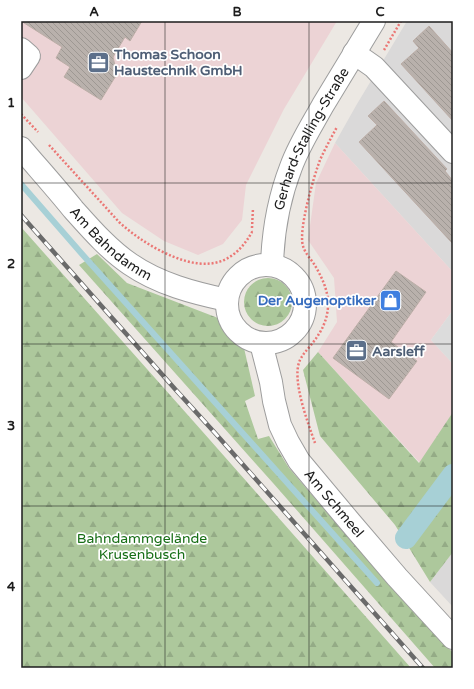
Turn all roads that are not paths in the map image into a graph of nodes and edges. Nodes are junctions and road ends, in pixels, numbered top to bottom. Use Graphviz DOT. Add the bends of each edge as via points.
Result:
graph roads {
  1 [pos="374,21"];
  2 [pos="21,49"];
  3 [pos="354,53"];
  4 [pos="21,68"];
  5 [pos="21,148"];
  6 [pos="453,152"];
  7 [pos="272,265"];
  8 [pos="227,300"];
  9 [pos="261,343"];
  10 [pos="453,638"];
  1 -- 3 [label="street, Gerhard-Stalling-Straße"];
  2 -- 4 [label="street" via="29,56"];
  3 -- 6 [label="street" via="374,67"];
  3 -- 7 [label="street, Gerhard-Stalling-Straße" via="310,128 291,167 277,213"];
  5 -- 8 [label="street, Am Bahndamm" via="90,228 130,265 171,285"];
  7 -- 8 [label="street" via="260,265 239,275 230,287"];
  7 -- 9 [label="street" via="285,269 300,284 305,308 299,326 292,334 273,343"];
  8 -- 9 [label="street" via="227,312 232,324 240,334"];
  9 -- 10 [label="street, Am Schmeel" via="280,425 299,461 397,577"];
}
